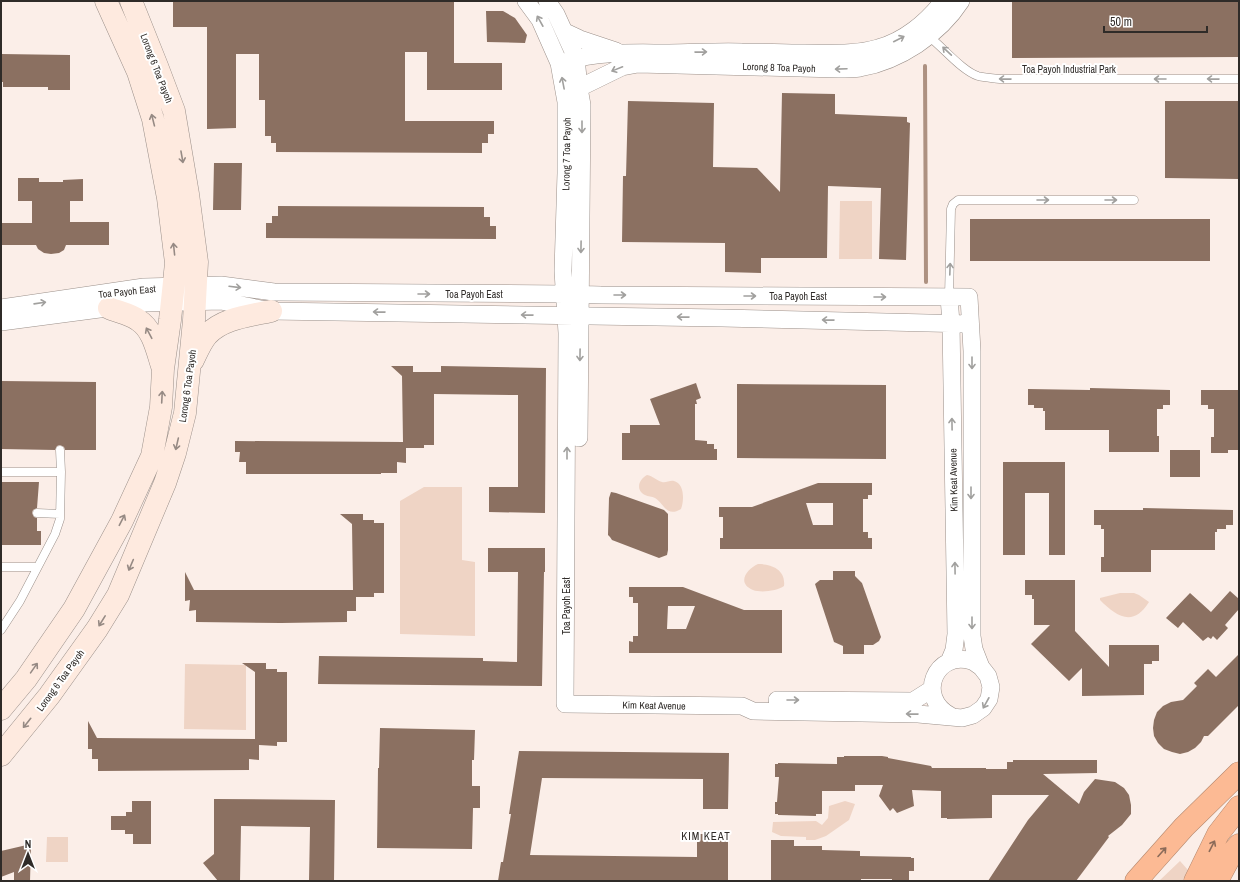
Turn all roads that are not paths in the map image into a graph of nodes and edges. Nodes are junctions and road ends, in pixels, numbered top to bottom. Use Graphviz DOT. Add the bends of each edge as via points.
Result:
graph roads {
  1 [pos="106,1"];
  2 [pos="131,1"];
  3 [pos="526,1"];
  4 [pos="547,1"];
  5 [pos="943,1"];
  6 [pos="961,1"];
  7 [pos="565,32"];
  8 [pos="923,32"];
  9 [pos="622,52"];
  10 [pos="576,58"];
  11 [pos="559,63"];
  12 [pos="1239,79"];
  13 [pos="579,88"];
  14 [pos="1134,200"];
  15 [pos="196,294"];
  16 [pos="173,295"];
  17 [pos="573,295"];
  18 [pos="949,297"];
  19 [pos="1,308"];
  20 [pos="109,308"];
  21 [pos="271,311"];
  22 [pos="573,316"];
  23 [pos="1,322"];
  24 [pos="951,323"];
  25 [pos="970,324"];
  26 [pos="190,364"];
  27 [pos="163,370"];
  28 [pos="60,450"];
  29 [pos="1,472"];
  30 [pos="61,472"];
  31 [pos="37,513"];
  32 [pos="60,514"];
  33 [pos="1,567"];
  34 [pos="37,567"];
  35 [pos="1,630"];
  36 [pos="949,662"];
  37 [pos="981,667"];
  38 [pos="932,689"];
  39 [pos="571,704"];
  40 [pos="742,706"];
  41 [pos="1,709"];
  42 [pos="951,716"];
  43 [pos="1,755"];
  44 [pos="1239,773"];
  45 [pos="1239,807"];
  46 [pos="1236,849"];
  47 [pos="1136,881"];
  48 [pos="1195,881"];
  49 [pos="1217,881"];
  16 -- 1 [label="main road, Lorong 6 Toa Payoh, one-way" via="176,263 168,198 153,119 138,72"];
  2 -- 15 [label="main road, Lorong 6 Toa Payoh, one-way" via="174,111 197,262"];
  11 -- 3 [label="street, Lorong 7 Toa Payoh, one-way" via="540,20"];
  4 -- 7 [label="street, Lorong 7 Toa Payoh"];
  5 -- 8 [label="street, Lorong 8 Toa Payoh"];
  6 -- 8 [label="street, Lorong 8 Toa Payoh" via="954,11"];
  7 -- 9 [label="street" via="580,40"];
  7 -- 10 [label="street, Lorong 7 Toa Payoh"];
  9 -- 8 [label="street, Lorong 8 Toa Payoh, one-way" via="862,52"];
  12 -- 8 [label="lane, Toa Payoh Industrial Park, one-way" via="1000,79 978,76 963,68"];
  8 -- 13 [label="street, Lorong 8 Toa Payoh, one-way" via="909,50 859,68 638,64 622,67"];
  9 -- 10 [label="street, Lorong 8 Toa Payoh"];
  10 -- 11 [label="street, Lorong 8 Toa Payoh"];
  10 -- 13 [label="street, Lorong 7 Toa Payoh"];
  17 -- 11 [label="street, Lorong 7 Toa Payoh, one-way" via="563,271 566,102"];
  13 -- 17 [label="street, Lorong 7 Toa Payoh, one-way" via="582,105"];
  18 -- 14 [label="lane, one-way" via="951,209 958,200"];
  15 -- 16 [label="street, Toa Payoh East"];
  15 -- 17 [label="street, Toa Payoh East, one-way" via="221,285 274,292"];
  15 -- 21 [label="street, Toa Payoh East"];
  15 -- 26 [label="main road, Lorong 6 Toa Payoh"];
  19 -- 16 [label="street, Toa Payoh East, one-way" via="144,287"];
  16 -- 20 [label="street, Toa Payoh East" via="145,303"];
  16 -- 27 [label="main road, Lorong 6 Toa Payoh"];
  17 -- 18 [label="street, Toa Payoh East, one-way"];
  17 -- 22 [label="street, Lorong 7 Toa Payoh"];
  18 -- 24 [label="street, Kim Keat Avenue"];
  18 -- 25 [label="street, Toa Payoh East" via="969,297"];
  20 -- 23 [label="street, Toa Payoh East"];
  27 -- 20 [label="main road, one-way" via="150,332 144,325"];
  22 -- 21 [label="street, Toa Payoh East, one-way"];
  21 -- 26 [label="main road" via="221,324 207,336"];
  24 -- 22 [label="street, Toa Payoh East, one-way"];
  22 -- 39 [label="street, Toa Payoh East, one-way" via="577,546"];
  39 -- 22 [label="street, Toa Payoh East, one-way" via="567,340"];
  24 -- 25 [label="street, Toa Payoh East"];
  36 -- 24 [label="street, Kim Keat Avenue, one-way" via="956,634"];
  25 -- 37 [label="street, Kim Keat Avenue, one-way" via="972,636"];
  26 -- 43 [label="main road, Lorong 6 Toa Payoh, one-way" via="185,413 175,453 118,595 49,696"];
  41 -- 27 [label="main road, Lorong 6 Toa Payoh, one-way" via="26,679 74,609 122,521 152,456 161,407"];
  28 -- 30 [label="lane"];
  29 -- 30 [label="lane"];
  30 -- 32 [label="lane"];
  31 -- 32 [label="lane"];
  32 -- 34 [label="lane" via="55,534"];
  33 -- 34 [label="lane"];
  34 -- 35 [label="lane" via="20,601"];
  36 -- 37 [label="street" via="960,659 972,661"];
  36 -- 38 [label="street, Kim Keat Avenue" via="940,668 934,678"];
  37 -- 42 [label="street, Kim Keat Avenue, one-way" via="988,676 991,687 986,704 973,715 962,718"];
  40 -- 38 [label="street, Kim Keat Avenue, one-way" via="753,700 913,701"];
  38 -- 42 [label="street" via="937,705"];
  39 -- 40 [label="street, Kim Keat Avenue"];
  42 -- 40 [label="street, Kim Keat Avenue, one-way" via="752,711"];
  47 -- 44 [label="highway, one-way" via="1184,827"];
  48 -- 45 [label="highway, one-way" via="1218,834"];
  46 -- 49 [label="highway"];
}
